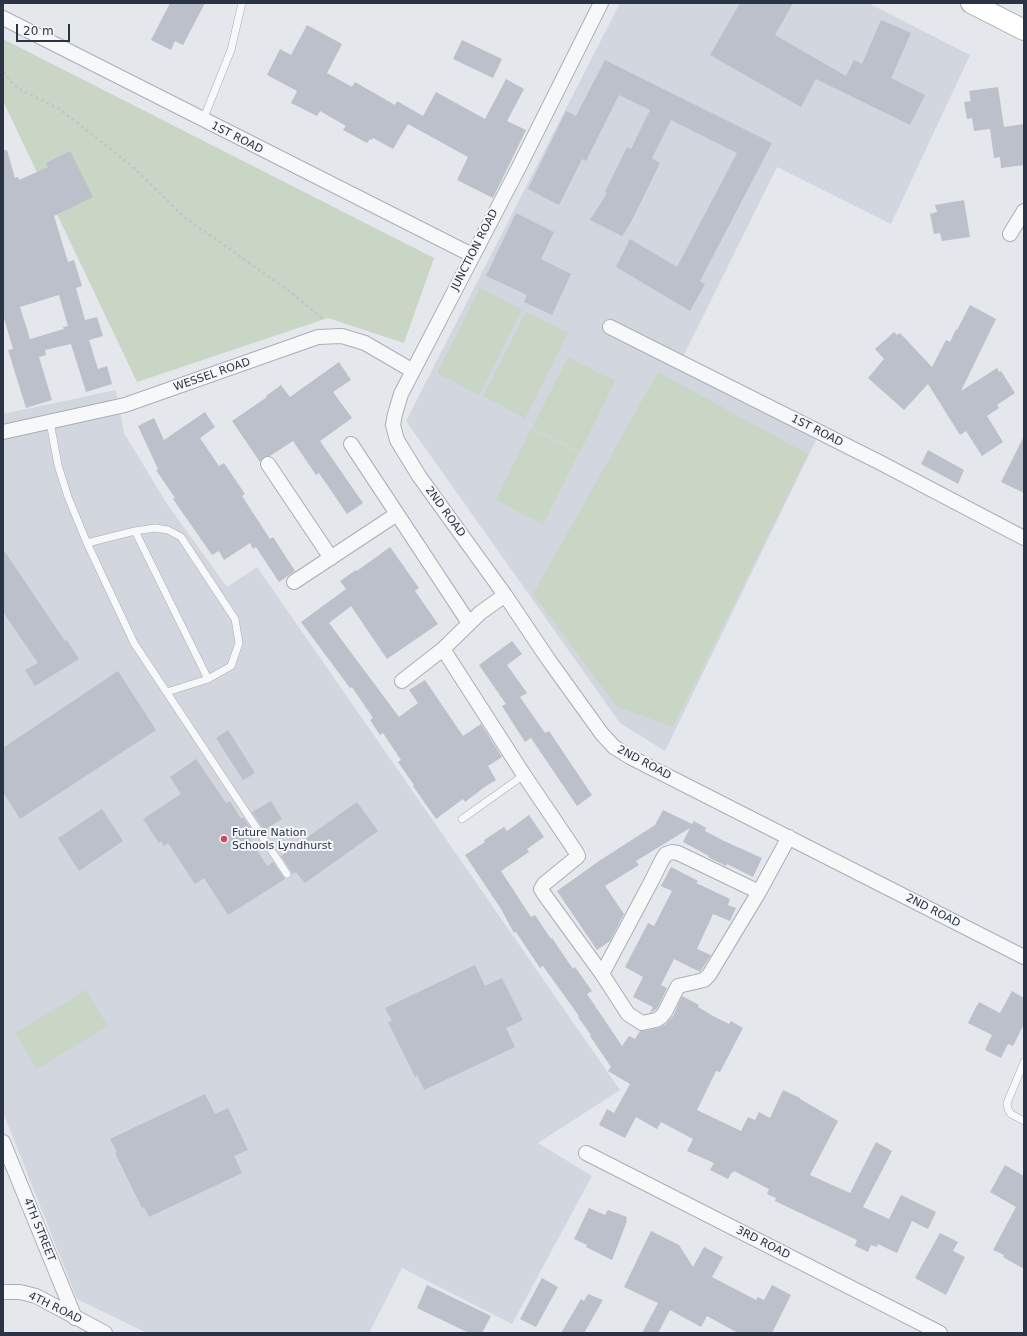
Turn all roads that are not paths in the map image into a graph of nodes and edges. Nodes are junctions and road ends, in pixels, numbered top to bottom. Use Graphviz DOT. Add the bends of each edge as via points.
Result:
graph roads {
  1 [pos="242,3"];
  2 [pos="601,3"];
  3 [pos="971,3"];
  4 [pos="3,18"];
  5 [pos="1024,30"];
  6 [pos="203,121"];
  7 [pos="1024,211"];
  8 [pos="1010,234"];
  9 [pos="472,256"];
  10 [pos="610,327"];
  11 [pos="414,371"];
  12 [pos="50,422"];
  13 [pos="393,424"];
  14 [pos="3,432"];
  15 [pos="351,444"];
  16 [pos="268,464"];
  17 [pos="397,514"];
  18 [pos="135,531"];
  19 [pos="1024,538"];
  20 [pos="87,543"];
  21 [pos="331,558"];
  22 [pos="294,582"];
  23 [pos="505,595"];
  24 [pos="469,623"];
  25 [pos="443,649"];
  26 [pos="208,679"];
  27 [pos="402,681"];
  28 [pos="167,692"];
  29 [pos="524,775"];
  30 [pos="462,819"];
  31 [pos="789,837"];
  32 [pos="287,874"];
  33 [pos="759,892"];
  34 [pos="1024,957"];
  35 [pos="602,974"];
  36 [pos="1024,1062"];
  37 [pos="1024,1121"];
  38 [pos="3,1142"];
  39 [pos="586,1153"];
  40 [pos="3,1292"];
  41 [pos="75,1318"];
  42 [pos="105,1333"];
  43 [pos="940,1333"];
  1 -- 6 [label="lane" via="231,50"];
  2 -- 9 [label="street, JUNCTION ROAD"];
  3 -- 5 [label="main road"];
  4 -- 6 [label="street, 1ST ROAD"];
  6 -- 9 [label="street, 1ST ROAD"];
  7 -- 8 [label="street"];
  9 -- 11 [label="street, JUNCTION ROAD"];
  10 -- 19 [label="street, 1ST ROAD"];
  11 -- 12 [label="street, WESSEL ROAD" via="365,343 342,336 318,337 125,405"];
  11 -- 13 [label="street, JUNCTION ROAD" via="401,394"];
  12 -- 14 [label="street, WESSEL ROAD"];
  12 -- 20 [label="lane" via="58,465"];
  13 -- 23 [label="street, 2ND ROAD" via="397,440 419,476"];
  15 -- 17 [label="street"];
  16 -- 21 [label="street"];
  17 -- 21 [label="street"];
  17 -- 24 [label="street"];
  18 -- 20 [label="lane"];
  18 -- 26 [label="lane"];
  18 -- 26 [label="lane" via="155,528 168,530 181,537 235,619 239,643 231,666"];
  20 -- 28 [label="lane" via="134,643"];
  21 -- 22 [label="street"];
  23 -- 24 [label="street"];
  23 -- 31 [label="street, 2ND ROAD" via="548,659 614,747"];
  24 -- 25 [label="street"];
  25 -- 27 [label="street"];
  25 -- 29 [label="street"];
  26 -- 28 [label="lane"];
  28 -- 32 [label="lane"];
  29 -- 30 [label="lane"];
  29 -- 35 [label="street" via="578,854 541,888"];
  31 -- 33 [label="street"];
  31 -- 34 [label="street, 2ND ROAD"];
  33 -- 35 [label="street" via="678,853 666,854"];
  33 -- 35 [label="street" via="709,975 704,980 678,986 661,1017 656,1020 642,1023 628,1014"];
  36 -- 37 [label="lane" via="1007,1103 1011,1114"];
  38 -- 41 [label="street, 4TH STREET"];
  39 -- 43 [label="street, 3RD ROAD"];
  40 -- 41 [label="street, 4TH ROAD" via="20,1292 36,1296"];
  41 -- 42 [label="street, 4TH ROAD"];
}
